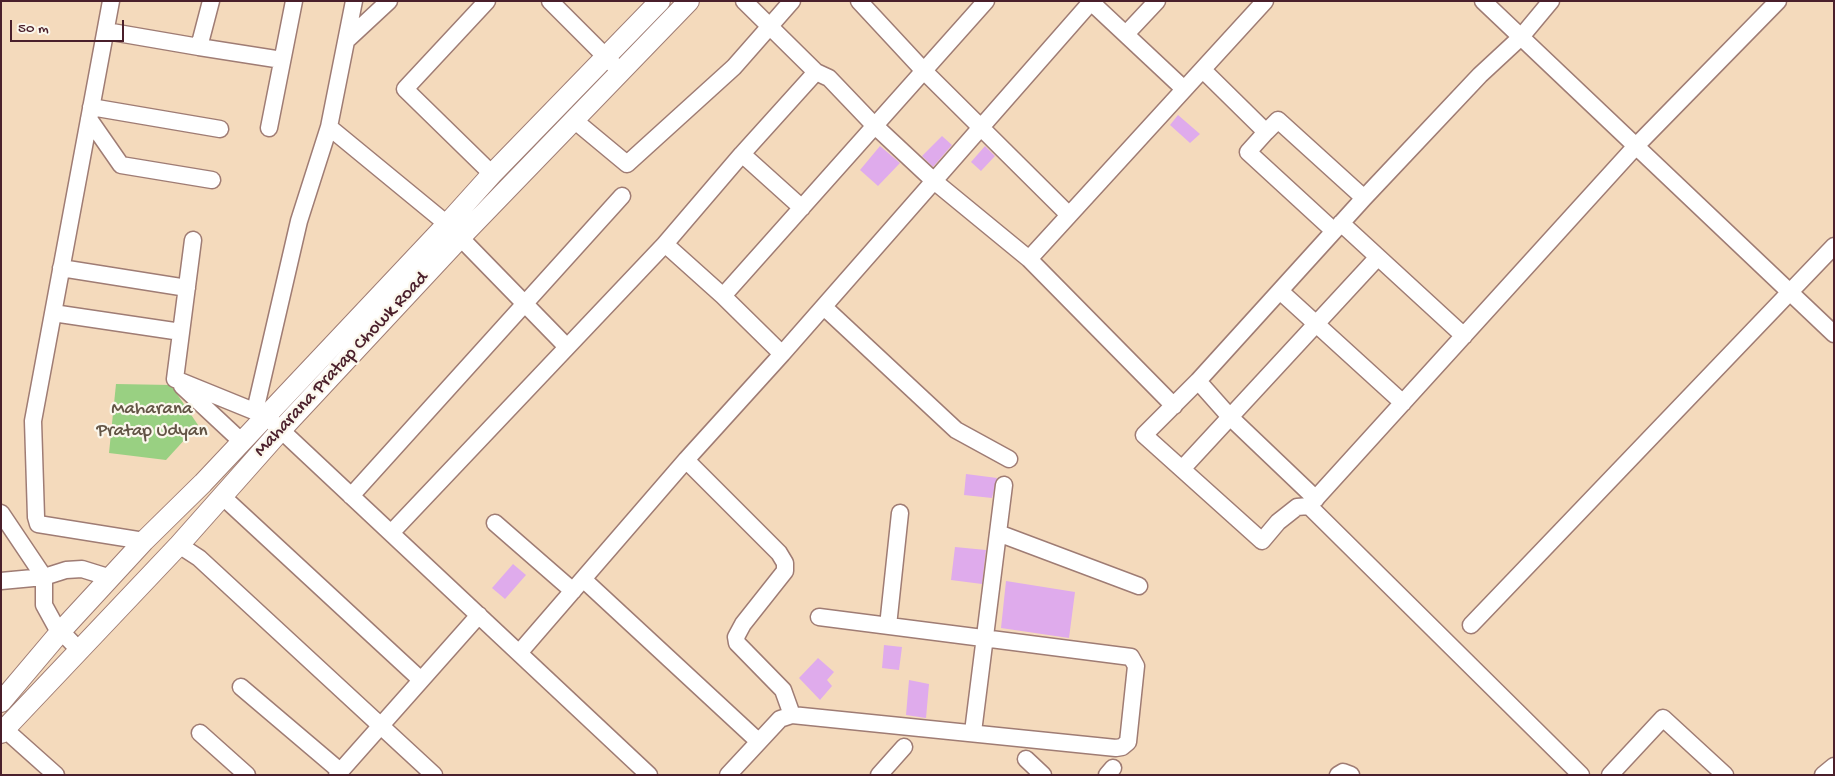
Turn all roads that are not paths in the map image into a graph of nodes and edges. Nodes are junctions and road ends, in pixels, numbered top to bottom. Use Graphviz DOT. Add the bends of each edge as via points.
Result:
graph roads {
  1 [pos="111,1"];
  2 [pos="211,1"];
  3 [pos="294,1"];
  4 [pos="354,1"];
  5 [pos="389,1"];
  6 [pos="487,1"];
  7 [pos="660,1"];
  8 [pos="689,1"];
  9 [pos="744,1"];
  10 [pos="792,1"];
  11 [pos="858,1"];
  12 [pos="986,1"];
  13 [pos="1157,1"];
  14 [pos="1265,1"];
  15 [pos="1483,1"];
  16 [pos="1550,1"];
  17 [pos="1778,1"];
  18 [pos="1091,2"];
  19 [pos="557,4"];
  20 [pos="769,26"];
  21 [pos="106,31"];
  22 [pos="1126,34"];
  23 [pos="1521,37"];
  24 [pos="347,40"];
  25 [pos="199,47"];
  26 [pos="606,57"];
  27 [pos="282,60"];
  28 [pos="1203,70"];
  29 [pos="924,71"];
  30 [pos="621,72"];
  31 [pos="816,72"];
  32 [pos="1184,89"];
  33 [pos="90,113"];
  34 [pos="574,120"];
  35 [pos="876,126"];
  36 [pos="328,127"];
  37 [pos="269,128"];
  38 [pos="981,128"];
  39 [pos="220,129"];
  40 [pos="1266,132"];
  41 [pos="1636,146"];
  42 [pos="742,154"];
  43 [pos="492,174"];
  44 [pos="212,180"];
  45 [pos="934,181"];
  46 [pos="622,196"];
  47 [pos="1364,198"];
  48 [pos="802,208"];
  49 [pos="1068,214"];
  50 [pos="1337,227"];
  51 [pos="454,231"];
  52 [pos="193,240"];
  53 [pos="665,244"];
  54 [pos="1834,246"];
  55 [pos="1378,257"];
  56 [pos="1029,259"];
  57 [pos="62,268"];
  58 [pos="186,288"];
  59 [pos="1280,291"];
  60 [pos="1790,293"];
  61 [pos="723,296"];
  62 [pos="524,304"];
  63 [pos="824,307"];
  64 [pos="53,313"];
  65 [pos="1315,325"];
  66 [pos="181,332"];
  67 [pos="1834,334"];
  68 [pos="1464,336"];
  69 [pos="567,347"];
  70 [pos="782,354"];
  71 [pos="175,379"];
  72 [pos="1198,381"];
  73 [pos="1403,403"];
  74 [pos="1174,406"];
  75 [pos="260,413"];
  76 [pos="1230,417"];
  77 [pos="281,430"];
  78 [pos="241,440"];
  79 [pos="1009,459"];
  80 [pos="686,460"];
  81 [pos="1182,469"];
  82 [pos="1004,486"];
  83 [pos="222,496"];
  84 [pos="351,496"];
  85 [pos="1312,502"];
  86 [pos="1,513"];
  87 [pos="900,514"];
  88 [pos="495,523"];
  89 [pos="391,533"];
  90 [pos="998,533"];
  91 [pos="144,541"];
  92 [pos="179,544"];
  93 [pos="44,577"];
  94 [pos="111,578"];
  95 [pos="1,581"];
  96 [pos="578,585"];
  97 [pos="1139,586"];
  98 [pos="479,615"];
  99 [pos="820,617"];
  100 [pos="1472,625"];
  101 [pos="888,626"];
  102 [pos="60,631"];
  103 [pos="985,638"];
  104 [pos="80,651"];
  105 [pos="520,653"];
  106 [pos="421,680"];
  107 [pos="241,687"];
  108 [pos="1,702"];
  109 [pos="792,715"];
  110 [pos="380,726"];
  111 [pos="2,729"];
  112 [pos="973,732"];
  113 [pos="200,733"];
  114 [pos="758,741"];
  115 [pos="904,748"];
  116 [pos="1026,759"];
  117 [pos="1834,766"];
  118 [pos="339,773"];
  119 [pos="56,775"];
  120 [pos="247,775"];
  121 [pos="434,775"];
  122 [pos="649,775"];
  123 [pos="728,775"];
  124 [pos="879,775"];
  125 [pos="1043,775"];
  126 [pos="1338,775"];
  127 [pos="1352,775"];
  128 [pos="1581,775"];
  129 [pos="1610,775"];
  130 [pos="1725,775"];
  131 [pos="1823,775"];
  1 -- 21 [label="street"];
  2 -- 25 [label="street"];
  3 -- 27 [label="street"];
  4 -- 24 [label="street"];
  5 -- 24 [label="street"];
  6 -- 43 [label="street" via="405,89"];
  7 -- 26 [label="main road, Maharana Pratap Chowk Road"];
  8 -- 30 [label="main road, Maharana Pratap Chowk Road"];
  9 -- 20 [label="street"];
  10 -- 20 [label="street"];
  11 -- 29 [label="street"];
  12 -- 29 [label="street"];
  13 -- 22 [label="street"];
  14 -- 28 [label="street"];
  15 -- 23 [label="street"];
  16 -- 23 [label="street"];
  17 -- 41 [label="street"];
  18 -- 22 [label="street"];
  18 -- 38 [label="street"];
  19 -- 26 [label="street"];
  20 -- 31 [label="street"];
  20 -- 34 [label="street" via="734,67 627,164"];
  21 -- 25 [label="street"];
  21 -- 33 [label="street"];
  22 -- 32 [label="street"];
  23 -- 41 [label="street"];
  23 -- 47 [label="street" via="1480,75"];
  24 -- 36 [label="street"];
  25 -- 27 [label="street"];
  26 -- 30 [label="street"];
  26 -- 43 [label="main road, Maharana Pratap Chowk Road"];
  27 -- 37 [label="street"];
  28 -- 32 [label="street"];
  28 -- 40 [label="street"];
  29 -- 35 [label="street"];
  29 -- 38 [label="street"];
  30 -- 34 [label="main road, Maharana Pratap Chowk Road"];
  31 -- 35 [label="street" via="829,78"];
  31 -- 42 [label="street"];
  32 -- 49 [label="street"];
  33 -- 39 [label="street"];
  33 -- 44 [label="street" via="121,165"];
  33 -- 57 [label="street"];
  34 -- 51 [label="main road, Maharana Pratap Chowk Road"];
  35 -- 45 [label="street"];
  35 -- 48 [label="street"];
  36 -- 51 [label="street"];
  36 -- 75 [label="street" via="299,221"];
  38 -- 45 [label="street"];
  38 -- 49 [label="street"];
  40 -- 47 [label="street" via="1278,120"];
  40 -- 50 [label="street" via="1248,152"];
  41 -- 60 [label="street"];
  41 -- 68 [label="street"];
  42 -- 48 [label="street"];
  42 -- 53 [label="street"];
  43 -- 51 [label="main road, Maharana Pratap Chowk Road"];
  45 -- 56 [label="street"];
  45 -- 63 [label="street"];
  46 -- 62 [label="street"];
  47 -- 50 [label="street"];
  48 -- 61 [label="street"];
  49 -- 56 [label="street"];
  50 -- 55 [label="street"];
  50 -- 59 [label="street"];
  51 -- 62 [label="street"];
  51 -- 75 [label="main road, Maharana Pratap Chowk Road"];
  51 -- 77 [label="main road, Maharana Pratap Chowk Road"];
  52 -- 58 [label="street"];
  53 -- 61 [label="street"];
  53 -- 69 [label="street"];
  54 -- 60 [label="street"];
  55 -- 65 [label="street"];
  55 -- 68 [label="street"];
  56 -- 74 [label="street"];
  57 -- 58 [label="street"];
  57 -- 64 [label="street"];
  58 -- 66 [label="street"];
  59 -- 65 [label="street"];
  59 -- 72 [label="street"];
  60 -- 67 [label="street"];
  60 -- 100 [label="street"];
  61 -- 70 [label="street"];
  62 -- 69 [label="street"];
  62 -- 84 [label="street"];
  63 -- 70 [label="street"];
  63 -- 79 [label="street" via="956,430"];
  64 -- 66 [label="street"];
  64 -- 91 [label="street" via="33,421 38,524"];
  65 -- 73 [label="street"];
  65 -- 76 [label="street"];
  66 -- 71 [label="street"];
  68 -- 73 [label="street"];
  69 -- 89 [label="street"];
  70 -- 80 [label="street"];
  71 -- 75 [label="street"];
  71 -- 78 [label="street"];
  72 -- 74 [label="street"];
  72 -- 76 [label="street"];
  73 -- 85 [label="street"];
  74 -- 81 [label="street" via="1144,435"];
  75 -- 77 [label="street"];
  75 -- 78 [label="main road, Maharana Pratap Chowk Road"];
  76 -- 81 [label="street"];
  76 -- 85 [label="street"];
  77 -- 83 [label="main road, Maharana Pratap Chowk Road"];
  77 -- 84 [label="street"];
  78 -- 91 [label="main road, Maharana Pratap Chowk Road"];
  80 -- 96 [label="street"];
  80 -- 109 [label="street" via="779,553 785,563 785,570 736,637 737,643 783,690"];
  81 -- 85 [label="street" via="1262,541 1278,522 1298,507"];
  82 -- 90 [label="street"];
  83 -- 92 [label="main road, Maharana Pratap Chowk Road"];
  83 -- 106 [label="street"];
  84 -- 89 [label="street"];
  85 -- 128 [label="street"];
  86 -- 93 [label="street"];
  87 -- 101 [label="street"];
  88 -- 96 [label="street"];
  89 -- 98 [label="street"];
  90 -- 97 [label="street"];
  90 -- 103 [label="street"];
  91 -- 94 [label="main road, Maharana Pratap Chowk Road"];
  92 -- 104 [label="main road, Maharana Pratap Chowk Road"];
  92 -- 110 [label="street" via="199,558"];
  93 -- 94 [label="street" via="82,569"];
  93 -- 95 [label="street"];
  93 -- 102 [label="street" via="44,605"];
  94 -- 102 [label="main road, Maharana Pratap Chowk Road"];
  96 -- 105 [label="street"];
  96 -- 114 [label="street"];
  98 -- 105 [label="street"];
  98 -- 106 [label="street"];
  99 -- 101 [label="street"];
  101 -- 103 [label="street"];
  102 -- 104 [label="street"];
  102 -- 108 [label="main road, Maharana Pratap Chowk Road"];
  103 -- 112 [label="street"];
  103 -- 112 [label="street" via="1131,657 1136,666 1128,738 1125,745 1116,748"];
  104 -- 111 [label="main road, Maharana Pratap Chowk Road"];
  105 -- 122 [label="street"];
  106 -- 110 [label="street"];
  107 -- 118 [label="street"];
  109 -- 112 [label="street"];
  109 -- 114 [label="street" via="780,719"];
  110 -- 118 [label="street"];
  110 -- 121 [label="street"];
  111 -- 119 [label="street"];
  113 -- 120 [label="street"];
  114 -- 123 [label="street"];
  115 -- 124 [label="street"];
  116 -- 125 [label="street"];
  117 -- 131 [label="street"];
  126 -- 127 [label="street" via="1343,772"];
  129 -- 130 [label="street" via="1663,718"];
}
